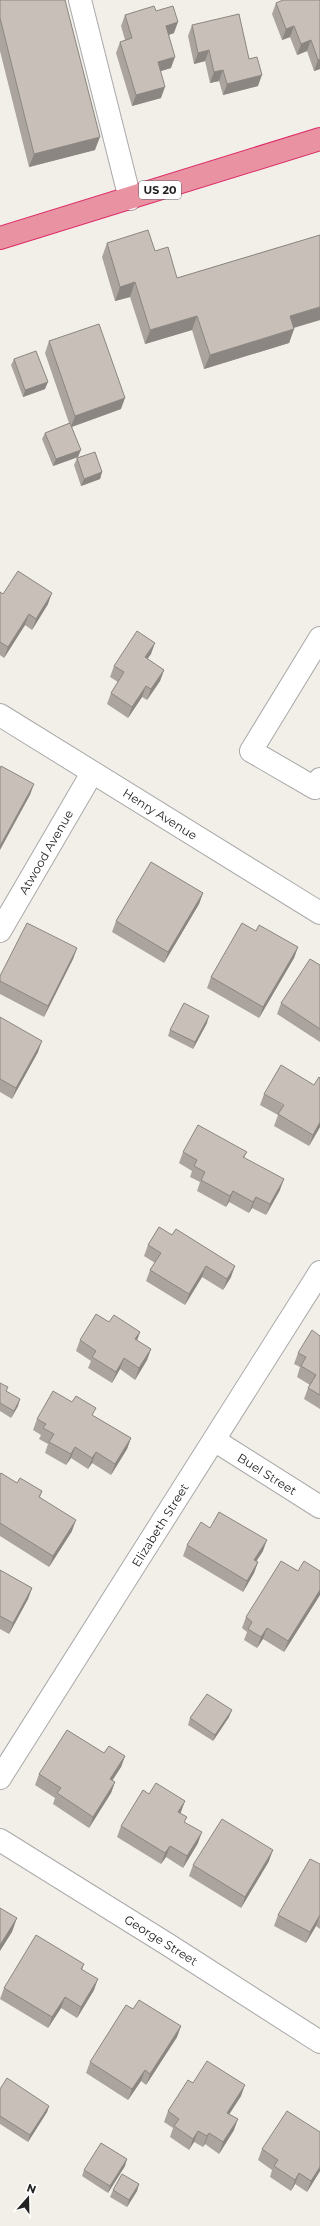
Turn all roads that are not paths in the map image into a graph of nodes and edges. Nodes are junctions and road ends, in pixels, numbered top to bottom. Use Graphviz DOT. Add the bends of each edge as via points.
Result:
graph roads {
  1 [pos="80,0"];
  2 [pos="320,139"];
  3 [pos="130,199"];
  4 [pos="0,238"];
  5 [pos="320,638"];
  6 [pos="0,715"];
  7 [pos="92,773"];
  8 [pos="320,779"];
  9 [pos="320,913"];
  10 [pos="0,931"];
  11 [pos="320,1272"];
  12 [pos="214,1440"];
  13 [pos="320,1507"];
  14 [pos="0,1778"];
  15 [pos="0,1840"];
  16 [pos="320,2042"];
  1 -- 3 [label="street"];
  2 -- 3 [label="highway, US 20"];
  3 -- 4 [label="highway, US 20"];
  5 -- 8 [label="street" via="251,751 315,788"];
  6 -- 7 [label="street, Henry Avenue"];
  7 -- 9 [label="street, Henry Avenue"];
  7 -- 10 [label="street, Atwood Avenue"];
  11 -- 12 [label="street, Elizabeth Street"];
  12 -- 13 [label="street, Buel Street"];
  12 -- 14 [label="street, Elizabeth Street"];
  15 -- 16 [label="street, George Street"];
}
